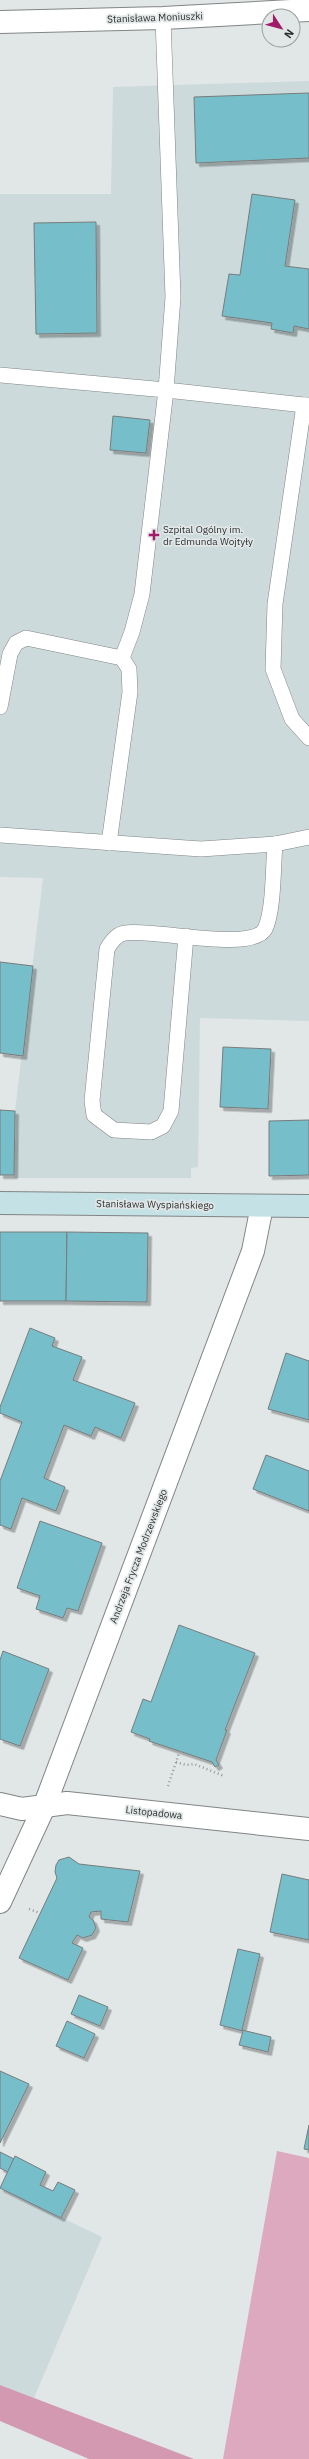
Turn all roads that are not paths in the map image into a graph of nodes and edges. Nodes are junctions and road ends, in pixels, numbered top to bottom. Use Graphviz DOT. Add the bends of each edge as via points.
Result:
graph roads {
  1 [pos="309,10"];
  2 [pos="162,18"];
  3 [pos="0,22"];
  4 [pos="0,375"];
  5 [pos="166,390"];
  6 [pos="306,405"];
  7 [pos="122,658"];
  8 [pos="0,707"];
  9 [pos="309,738"];
  10 [pos="0,835"];
  11 [pos="309,837"];
  12 [pos="109,843"];
  13 [pos="275,844"];
  14 [pos="186,936"];
  15 [pos="0,1203"];
  16 [pos="262,1206"];
  17 [pos="309,1206"];
  18 [pos="0,1804"];
  19 [pos="44,1807"];
  20 [pos="309,1828"];
  21 [pos="0,1902"];
  1 -- 2 [label="street, Stanisława Moniuszki"];
  2 -- 3 [label="street, Stanisława Moniuszki"];
  2 -- 5 [label="lane" via="173,297"];
  4 -- 5 [label="lane"];
  5 -- 6 [label="lane"];
  5 -- 7 [label="lane" via="142,594"];
  6 -- 9 [label="lane" via="275,604 272,669 292,719"];
  7 -- 8 [label="lane" via="26,638 16,644 10,654"];
  7 -- 12 [label="lane" via="129,669 130,692"];
  10 -- 12 [label="lane"];
  11 -- 13 [label="lane"];
  12 -- 13 [label="lane" via="201,849"];
  13 -- 14 [label="lane" via="269,917 264,930 255,937 244,940"];
  14 -- 14 [label="lane" via="124,933 113,939 107,949 92,1101 94,1115 114,1130 151,1132 163,1126 171,1111"];
  15 -- 16 [label="street, Stanisława Wyspiańskiego"];
  16 -- 17 [label="street, Stanisława Wyspiańskiego"];
  16 -- 19 [label="street, Andrzeja Frycza Modrzewskiego" via="253,1251"];
  18 -- 19 [label="street, Listopadowa" via="22,1809"];
  19 -- 20 [label="street, Listopadowa" via="67,1803"];
  19 -- 21 [label="street, Andrzeja Frycza Modrzewskiego"];
}
